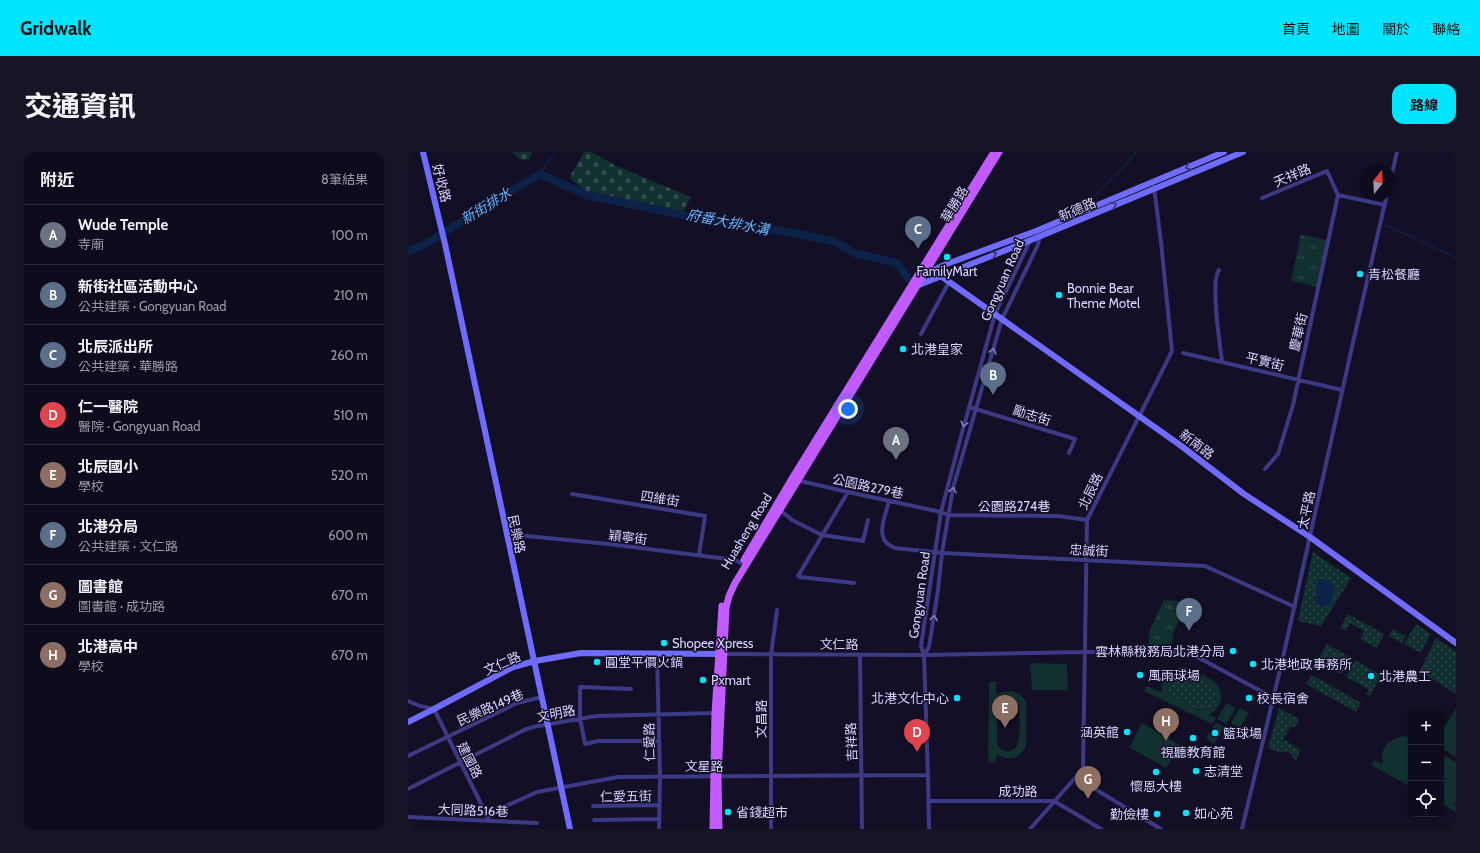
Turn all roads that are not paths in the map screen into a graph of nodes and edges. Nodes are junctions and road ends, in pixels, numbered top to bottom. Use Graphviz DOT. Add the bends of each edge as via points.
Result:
graph roads {
  1 [pos="423,152"];
  2 [pos="994,152"];
  3 [pos="999,152"];
  4 [pos="1224,152"];
  5 [pos="1243,152"];
  6 [pos="1397,152"];
  7 [pos="1394,164"];
  8 [pos="1152,181"];
  9 [pos="1154,188"];
  10 [pos="1338,195"];
  11 [pos="1262,198"];
  12 [pos="1386,200"];
  13 [pos="1385,205"];
  14 [pos="1036,231"];
  15 [pos="1040,236"];
  16 [pos="1030,240"];
  17 [pos="445,242"];
  18 [pos="928,269"];
  19 [pos="1219,270"];
  20 [pos="940,275"];
  21 [pos="948,282"];
  22 [pos="916,283"];
  23 [pos="995,314"];
  24 [pos="1002,319"];
  25 [pos="921,334"];
  26 [pos="1183,353"];
  27 [pos="1222,361"];
  28 [pos="1298,380"];
  29 [pos="1342,390"];
  30 [pos="969,407"];
  31 [pos="976,409"];
  32 [pos="1140,416"];
  33 [pos="1069,453"];
  34 [pos="1265,469"];
  35 [pos="795,479"];
  36 [pos="848,492"];
  37 [pos="572,494"];
  38 [pos="889,501"];
  39 [pos="780,510"];
  40 [pos="941,512"];
  41 [pos="948,515"];
  42 [pos="868,520"];
  43 [pos="1087,520"];
  44 [pos="506,534"];
  45 [pos="822,535"];
  46 [pos="1310,537"];
  47 [pos="935,553"];
  48 [pos="942,554"];
  49 [pos="699,555"];
  50 [pos="1086,560"];
  51 [pos="744,564"];
  52 [pos="854,582"];
  53 [pos="1295,607"];
  54 [pos="777,610"];
  55 [pos="1456,643"];
  56 [pos="1084,652"];
  57 [pos="657,654"];
  58 [pos="722,654"];
  59 [pos="860,654"];
  60 [pos="771,655"];
  61 [pos="924,655"];
  62 [pos="535,661"];
  63 [pos="631,689"];
  64 [pos="542,696"];
  65 [pos="1274,698"];
  66 [pos="408,701"];
  67 [pos="434,709"];
  68 [pos="718,714"];
  69 [pos="658,716"];
  70 [pos="580,718"];
  71 [pos="408,722"];
  72 [pos="548,724"];
  73 [pos="447,737"];
  74 [pos="659,741"];
  75 [pos="408,756"];
  76 [pos="460,763"];
  77 [pos="1083,769"];
  78 [pos="862,775"];
  79 [pos="928,775"];
  80 [pos="660,776"];
  81 [pos="716,776"];
  82 [pos="770,776"];
  83 [pos="561,786"];
  84 [pos="408,789"];
  85 [pos="928,801"];
  86 [pos="1054,802"];
  87 [pos="659,805"];
  88 [pos="593,806"];
  89 [pos="486,815"];
  90 [pos="408,817"];
  91 [pos="659,819"];
  92 [pos="488,820"];
  93 [pos="594,820"];
  94 [pos="536,823"];
  95 [pos="570,829"];
  96 [pos="659,829"];
  97 [pos="713,829"];
  98 [pos="719,829"];
  99 [pos="771,829"];
  100 [pos="862,829"];
  101 [pos="929,829"];
  102 [pos="1030,829"];
  103 [pos="1101,829"];
  104 [pos="1161,829"];
  105 [pos="1242,829"];
  1 -- 17 [label="main road, 好收路"];
  2 -- 18 [label="main road, 華勝路"];
  3 -- 18 [label="main road, 華勝路"];
  4 -- 8 [label="main road, 新德路, one-way"];
  5 -- 9 [label="main road, 新德路"];
  6 -- 7 [label="street"];
  8 -- 9 [label="street, 北辰路"];
  8 -- 14 [label="main road, 新德路"];
  15 -- 9 [label="main road, 新德路, one-way"];
  9 -- 32 [label="street, 北辰路" via="1172,351"];
  10 -- 11 [label="street, 天祥路" via="1327,171"];
  10 -- 13 [label="street"];
  10 -- 28 [label="street, 慶華街"];
  12 -- 13 [label="street, 太平路"];
  13 -- 29 [label="street, 太平路"];
  14 -- 15 [label="street, Gongyuan Road"];
  14 -- 16 [label="street, Gongyuan Road"];
  14 -- 18 [label="main road, 新德路"];
  15 -- 16 [label="main road, 新德路"];
  15 -- 24 [label="street, Gongyuan Road"];
  20 -- 16 [label="main road, 新德路, one-way"];
  16 -- 23 [label="street, Gongyuan Road"];
  17 -- 44 [label="main road, 民樂路"];
  18 -- 20 [label="main road, 新南路"];
  18 -- 22 [label="main road, Huasheng Road"];
  19 -- 27 [label="street" via="1215,282"];
  20 -- 21 [label="main road, 新南路"];
  20 -- 22 [label="main road, 新德路"];
  21 -- 23 [label="main road, 新南路"];
  21 -- 25 [label="street"];
  22 -- 35 [label="main road, Huasheng Road"];
  23 -- 24 [label="main road, 新南路"];
  23 -- 30 [label="street, Gongyuan Road"];
  31 -- 24 [label="street, Gongyuan Road, one-way"];
  24 -- 32 [label="main road, 新南路"];
  26 -- 27 [label="street, 平實街"];
  27 -- 28 [label="street, 平實街"];
  28 -- 29 [label="street, 平實街"];
  28 -- 34 [label="street, 慶華街" via="1278,454"];
  29 -- 46 [label="street, 太平路"];
  30 -- 31 [label="street, 勵志街"];
  30 -- 40 [label="street, Gongyuan Road, one-way"];
  31 -- 33 [label="street, 勵志街" via="1075,439"];
  41 -- 31 [label="street, Gongyuan Road, one-way" via="953,488"];
  32 -- 43 [label="street, 北辰路"];
  32 -- 46 [label="main road, 新南路" via="1244,494"];
  35 -- 36 [label="street, 公園路279巷"];
  35 -- 39 [label="main road, Huasheng Road"];
  35 -- 51 [label="main road, Huasheng Road"];
  36 -- 38 [label="street, 公園路279巷"];
  36 -- 45 [label="street"];
  37 -- 49 [label="street, 四維街" via="705,516"];
  38 -- 40 [label="street, 公園路279巷"];
  38 -- 47 [label="street, 忠誠街" via="881,533 888,546"];
  39 -- 45 [label="street" via="792,520"];
  39 -- 51 [label="main road, Huasheng Road"];
  40 -- 41 [label="street, 公園路274巷"];
  40 -- 47 [label="street, Gongyuan Road"];
  41 -- 43 [label="street, 公園路274巷" via="1058,516"];
  41 -- 48 [label="street, Gongyuan Road"];
  42 -- 45 [label="street" via="863,541"];
  43 -- 50 [label="street, 北辰路"];
  44 -- 49 [label="street, 穎寧街"];
  44 -- 62 [label="main road, 民樂路"];
  45 -- 52 [label="street" via="798,576"];
  46 -- 53 [label="street, 太平路"];
  46 -- 55 [label="main road, 新南路"];
  47 -- 48 [label="street, 忠誠街"];
  47 -- 61 [label="street, Gongyuan Road" via="921,646"];
  48 -- 50 [label="street, 忠誠街"];
  61 -- 48 [label="street, Gongyuan Road, one-way" via="929,647"];
  49 -- 51 [label="street, 穎寧街" via="735,560"];
  50 -- 53 [label="street, 忠誠街" via="1205,566"];
  50 -- 56 [label="street, 北辰路"];
  51 -- 58 [label="main road, Huasheng Road" via="726,608"];
  53 -- 65 [label="street, 太平路"];
  54 -- 60 [label="street, 文昌路"];
  56 -- 61 [label="street, 文仁路"];
  56 -- 65 [label="street, 文仁路" via="1188,652"];
  56 -- 77 [label="street, 北辰路"];
  57 -- 58 [label="main road, 文仁路"];
  57 -- 62 [label="main road, 文仁路" via="580,653"];
  57 -- 69 [label="street, 仁愛路"];
  58 -- 60 [label="street, 文仁路"];
  58 -- 68 [label="main road, Huasheng Road"];
  59 -- 60 [label="street, 文仁路"];
  59 -- 61 [label="street, 文仁路"];
  59 -- 78 [label="street, 吉祥路"];
  60 -- 82 [label="street, 文昌路"];
  61 -- 79 [label="street, Gongyuan Road"];
  62 -- 64 [label="main road, 民樂路"];
  62 -- 67 [label="main road, 文仁路" via="512,668"];
  63 -- 70 [label="street" via="580,687"];
  64 -- 72 [label="main road, 民樂路"];
  64 -- 73 [label="street, 民樂路149巷" via="517,703"];
  65 -- 105 [label="street, 太平路"];
  66 -- 67 [label="street"];
  67 -- 71 [label="main road, 文仁路"];
  67 -- 73 [label="street, 建國路"];
  68 -- 69 [label="street, 文明路"];
  68 -- 81 [label="main road, Huasheng Road"];
  69 -- 70 [label="street, 文明路" via="617,715"];
  69 -- 74 [label="street, 仁愛路"];
  70 -- 72 [label="street, 文明路"];
  70 -- 74 [label="street" via="585,744 598,741"];
  72 -- 76 [label="street, 文明路" via="524,730"];
  72 -- 83 [label="main road, 民樂路"];
  73 -- 75 [label="street, 民樂路149巷"];
  73 -- 76 [label="street, 建國路"];
  74 -- 80 [label="street, 仁愛路"];
  76 -- 84 [label="street, 文明路"];
  76 -- 89 [label="street, 建國路"];
  77 -- 86 [label="street"];
  77 -- 104 [label="street, 北辰路" via="1089,773 1085,783"];
  78 -- 79 [label="street, 文星路"];
  78 -- 82 [label="street, 文星路"];
  78 -- 100 [label="street, 吉祥路"];
  79 -- 85 [label="street, Gongyuan Road"];
  80 -- 81 [label="street, 文星路"];
  80 -- 83 [label="street, 文星路" via="618,776"];
  80 -- 87 [label="street, 仁愛路"];
  81 -- 82 [label="street, 文星路"];
  81 -- 97 [label="main road, Huasheng Road"];
  81 -- 98 [label="main road, Huasheng Road"];
  82 -- 99 [label="street, 文昌路"];
  83 -- 89 [label="street, 文星路" via="537,792"];
  83 -- 95 [label="main road, 民樂路"];
  85 -- 86 [label="street, 成功路"];
  85 -- 101 [label="street, Gongyuan Road"];
  86 -- 102 [label="street"];
  86 -- 103 [label="street, 成功路"];
  87 -- 88 [label="street, 仁愛五街"];
  87 -- 91 [label="street, 仁愛路"];
  89 -- 92 [label="street, 建國路"];
  90 -- 92 [label="street, 大同路516巷"];
  91 -- 93 [label="street"];
  91 -- 96 [label="street, 仁愛路"];
  92 -- 94 [label="street, 大同路516巷"];
}
